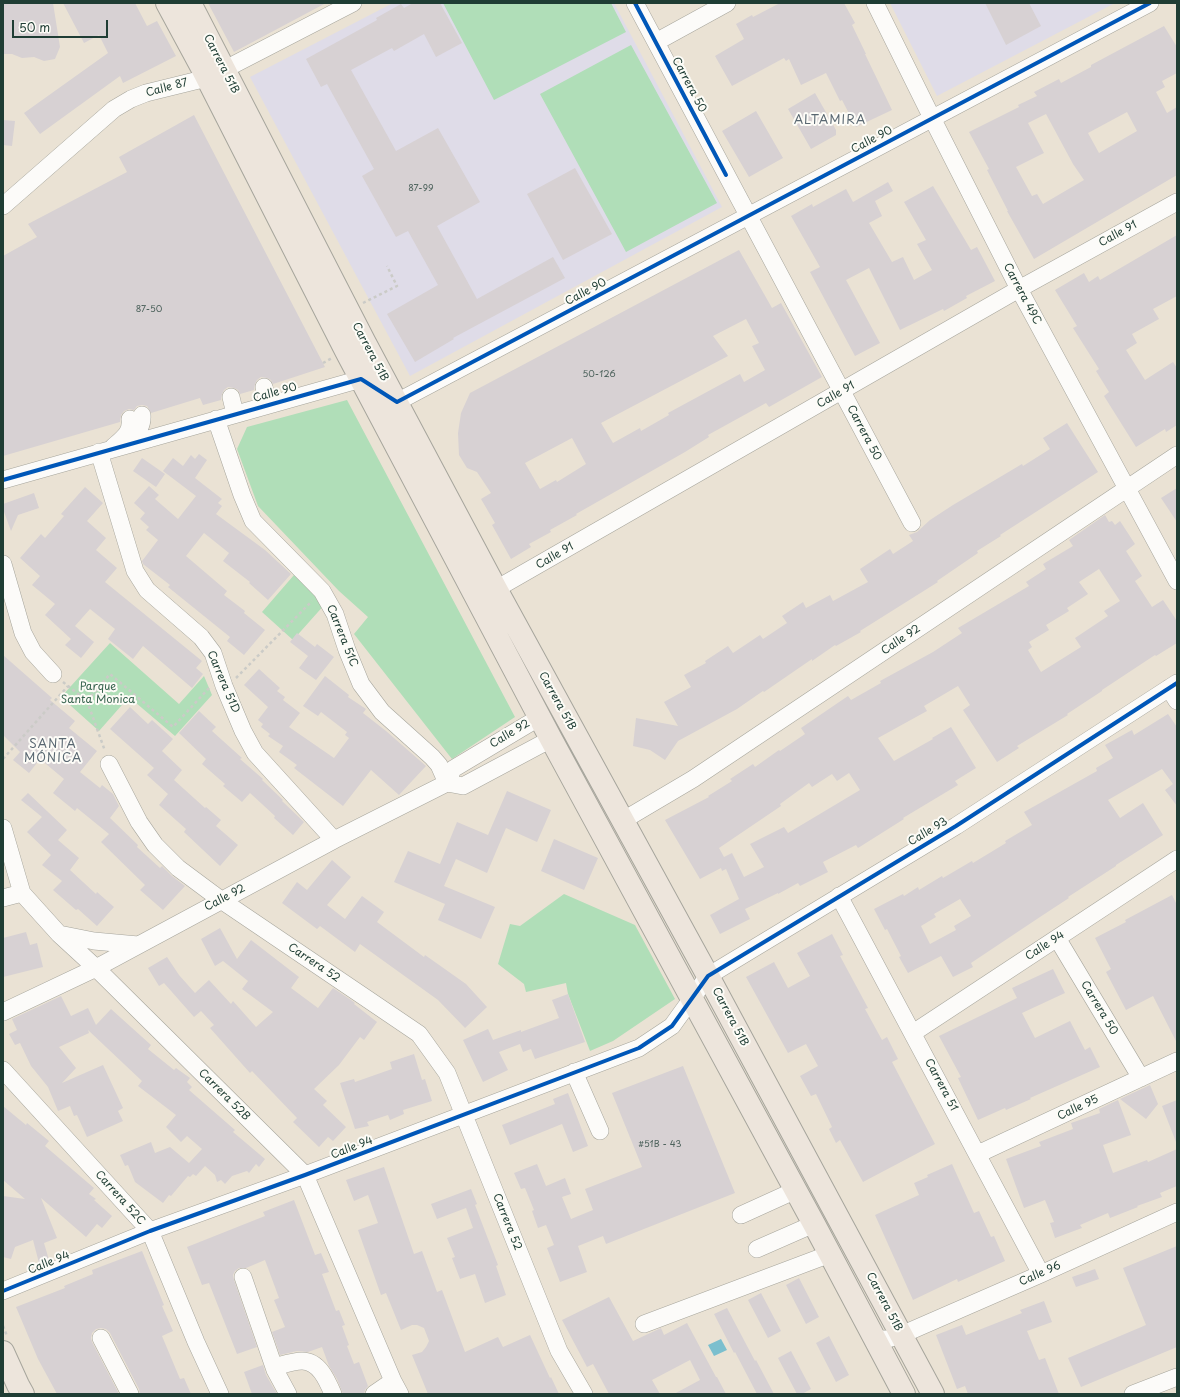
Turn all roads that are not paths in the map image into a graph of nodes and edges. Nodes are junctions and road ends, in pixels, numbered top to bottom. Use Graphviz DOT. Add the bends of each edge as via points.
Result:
graph roads {
  1 [pos="167,3"];
  2 [pos="190,3"];
  3 [pos="352,3"];
  4 [pos="635,3"];
  5 [pos="726,3"];
  6 [pos="875,3"];
  7 [pos="1150,3"];
  8 [pos="656,42"];
  9 [pos="216,74"];
  10 [pos="932,118"];
  11 [pos="1177,202"];
  12 [pos="3,206"];
  13 [pos="748,216"];
  14 [pos="1019,290"];
  15 [pos="372,355"];
  16 [pos="361,379"];
  17 [pos="264,386"];
  18 [pos="842,392"];
  19 [pos="231,397"];
  20 [pos="397,402"];
  21 [pos="268,404"];
  22 [pos="235,414"];
  23 [pos="136,417"];
  24 [pos="216,420"];
  25 [pos="111,449"];
  26 [pos="1177,455"];
  27 [pos="3,480"];
  28 [pos="1127,488"];
  29 [pos="912,523"];
  30 [pos="3,564"];
  31 [pos="1177,581"];
  32 [pos="496,589"];
  33 [pos="53,674"];
  34 [pos="1174,690"];
  35 [pos="540,717"];
  36 [pos="551,739"];
  37 [pos="109,764"];
  38 [pos="447,783"];
  39 [pos="622,821"];
  40 [pos="3,828"];
  41 [pos="334,840"];
  42 [pos="1177,859"];
  43 [pos="22,893"];
  44 [pos="839,896"];
  45 [pos="3,898"];
  46 [pos="221,900"];
  47 [pos="59,934"];
  48 [pos="1057,938"];
  49 [pos="138,945"];
  50 [pos="96,968"];
  51 [pos="708,976"];
  52 [pos="692,999"];
  53 [pos="3,1012"];
  54 [pos="913,1033"];
  55 [pos="1177,1061"];
  56 [pos="3,1070"];
  57 [pos="574,1072"];
  58 [pos="1141,1078"];
  59 [pos="464,1115"];
  60 [pos="600,1131"];
  61 [pos="978,1154"];
  62 [pos="305,1175"];
  63 [pos="796,1190"];
  64 [pos="1177,1212"];
  65 [pos="741,1215"];
  66 [pos="814,1224"];
  67 [pos="150,1231"];
  68 [pos="758,1249"];
  69 [pos="830,1254"];
  70 [pos="1041,1274"];
  71 [pos="243,1277"];
  72 [pos="3,1291"];
  73 [pos="644,1324"];
  74 [pos="902,1335"];
  75 [pos="101,1338"];
  76 [pos="874,1339"];
  77 [pos="3,1352"];
  78 [pos="274,1367"];
  79 [pos="1177,1377"];
  80 [pos="397,1388"];
  81 [pos="23,1394"];
  82 [pos="130,1394"];
  83 [pos="220,1394"];
  84 [pos="288,1394"];
  85 [pos="333,1394"];
  86 [pos="374,1394"];
  87 [pos="584,1394"];
  88 [pos="904,1394"];
  89 [pos="933,1394"];
  90 [pos="1133,1394"];
  1 -- 9 [label="main road, Carrera 51B"];
  2 -- 9 [label="main road, Carrera 51B"];
  3 -- 9 [label="street, Calle 87"];
  4 -- 8 [label="street, Carrera 50"];
  5 -- 8 [label="street"];
  6 -- 10 [label="street, Carrera 49C"];
  7 -- 10 [label="street, Calle 90"];
  8 -- 13 [label="street, Carrera 50"];
  9 -- 12 [label="street, Calle 87" via="130,99 114,109"];
  9 -- 15 [label="main road, Carrera 51B"];
  9 -- 16 [label="main road, Carrera 51B"];
  10 -- 13 [label="street, Calle 90"];
  10 -- 14 [label="street, Carrera 49C"];
  11 -- 14 [label="street, Calle 91"];
  13 -- 18 [label="street, Carrera 50"];
  13 -- 20 [label="street, Calle 90"];
  14 -- 18 [label="street, Calle 91"];
  14 -- 28 [label="street, Carrera 49C"];
  15 -- 16 [label="street"];
  15 -- 20 [label="main road, Carrera 51B"];
  16 -- 20 [label="street"];
  16 -- 21 [label="street, Calle 90"];
  16 -- 35 [label="main road, Carrera 51B"];
  17 -- 21 [label="street"];
  18 -- 29 [label="street, Carrera 50"];
  18 -- 32 [label="street, Calle 91"];
  19 -- 22 [label="street"];
  20 -- 32 [label="main road, Carrera 51B"];
  21 -- 22 [label="street, Calle 90"];
  22 -- 24 [label="street, Calle 90"];
  23 -- 25 [label="street" via="130,425 129,432"];
  24 -- 25 [label="street, Calle 90"];
  24 -- 38 [label="street, Carrera 51C" via="253,521 322,591 335,614 361,684 382,712 439,765"];
  25 -- 27 [label="street, Calle 90"];
  25 -- 41 [label="street, Carrera 51D" via="135,571 147,590 201,637 213,653 224,686 255,753"];
  26 -- 28 [label="street, Calle 92"];
  28 -- 31 [label="street, Carrera 49C"];
  28 -- 39 [label="street, Calle 92" via="693,779"];
  30 -- 33 [label="street" via="23,633 33,652"];
  32 -- 39 [label="main road, Carrera 51B"];
  34 -- 44 [label="street, Calle 93"];
  35 -- 36 [label="main road, Carrera 51B"];
  35 -- 38 [label="street, Calle 92" via="453,769"];
  36 -- 38 [label="street, Calle 92" via="463,786"];
  36 -- 52 [label="main road, Carrera 51B"];
  37 -- 46 [label="street, Carrera 52" via="139,822 155,845 178,868"];
  38 -- 41 [label="street, Calle 92"];
  39 -- 51 [label="main road, Carrera 51B"];
  40 -- 43 [label="street, Carrera 52B"];
  41 -- 46 [label="street, Calle 92"];
  42 -- 48 [label="street, Calle 94"];
  43 -- 45 [label="street"];
  43 -- 47 [label="street, Carrera 52B"];
  44 -- 51 [label="street, Calle 93"];
  44 -- 54 [label="street, Carrera 51"];
  46 -- 49 [label="street, Calle 92"];
  46 -- 59 [label="street, Carrera 52" via="419,1034 447,1073"];
  47 -- 49 [label="street" via="94,941"];
  47 -- 50 [label="street, Carrera 52B"];
  48 -- 54 [label="street, Calle 94"];
  48 -- 58 [label="street, Carrera 50"];
  49 -- 50 [label="street, Calle 92"];
  50 -- 53 [label="street, Calle 92"];
  50 -- 62 [label="street, Carrera 52B"];
  51 -- 52 [label="street, Calle 93"];
  51 -- 74 [label="main road, Carrera 51B"];
  52 -- 57 [label="street, Calle 94" via="672,1026 639,1048"];
  52 -- 63 [label="main road, Carrera 51B"];
  54 -- 61 [label="street, Carrera 51"];
  55 -- 58 [label="street, Calle 95"];
  56 -- 67 [label="street, Carrera 52C"];
  57 -- 59 [label="street, Calle 94"];
  57 -- 60 [label="street"];
  58 -- 61 [label="street, Calle 95"];
  59 -- 62 [label="street, Calle 94"];
  59 -- 87 [label="street, Carrera 52" via="559,1351"];
  61 -- 70 [label="street, Carrera 51"];
  62 -- 67 [label="street, Calle 94"];
  62 -- 80 [label="street, Carrera 52B"];
  63 -- 65 [label="street"];
  63 -- 66 [label="main road, Carrera 51B"];
  64 -- 70 [label="street, Calle 96"];
  66 -- 68 [label="street"];
  66 -- 69 [label="main road, Carrera 51B"];
  67 -- 72 [label="street, Calle 94"];
  67 -- 83 [label="street, Carrera 52C"];
  69 -- 73 [label="street"];
  69 -- 76 [label="main road, Carrera 51B"];
  70 -- 74 [label="street, Calle 96"];
  71 -- 78 [label="street"];
  74 -- 76 [label="street, Calle 96"];
  74 -- 89 [label="main road, Carrera 51B"];
  75 -- 82 [label="street"];
  76 -- 88 [label="main road, Carrera 51B"];
  77 -- 81 [label="main road"];
  78 -- 84 [label="street"];
  78 -- 85 [label="street" via="302,1361 313,1363 321,1370"];
  79 -- 90 [label="street"];
  80 -- 86 [label="street"];
}
